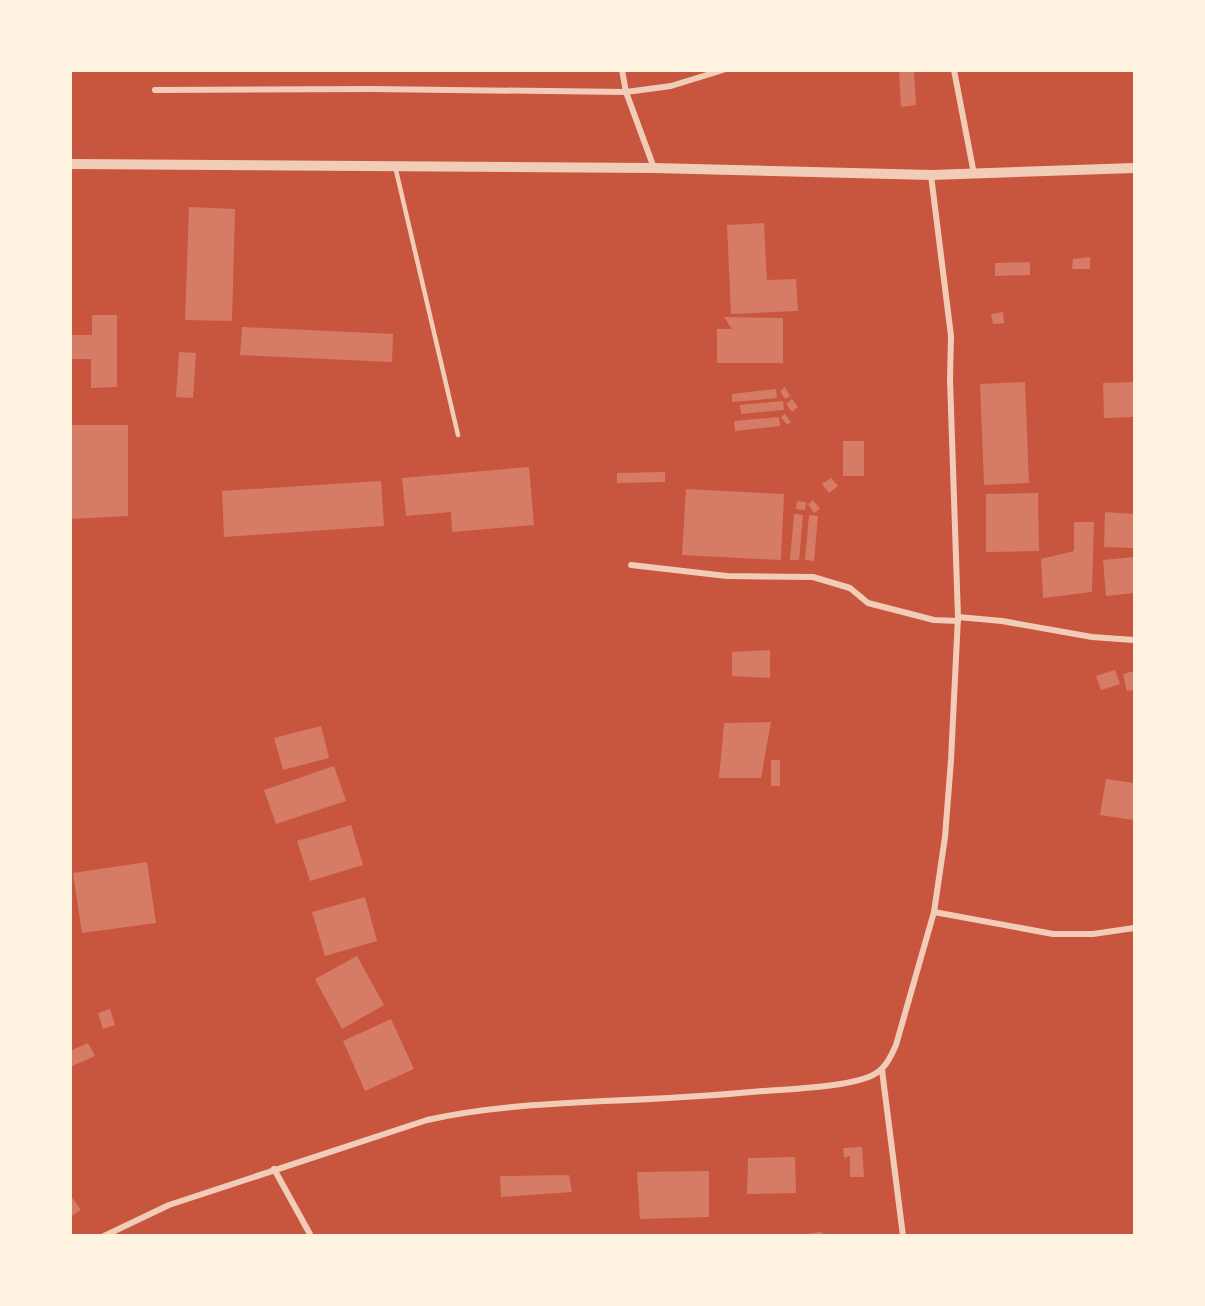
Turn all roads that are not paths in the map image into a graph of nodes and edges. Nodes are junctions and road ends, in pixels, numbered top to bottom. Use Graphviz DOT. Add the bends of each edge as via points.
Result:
graph roads {
  1 [pos="622,70"];
  2 [pos="723,70"];
  3 [pos="954,70"];
  4 [pos="155,90"];
  5 [pos="626,92"];
  6 [pos="70,164"];
  7 [pos="395,166"];
  8 [pos="654,168"];
  9 [pos="1134,168"];
  10 [pos="974,174"];
  11 [pos="931,175"];
  12 [pos="458,435"];
  13 [pos="631,566"];
  14 [pos="958,619"];
  15 [pos="1134,640"];
  16 [pos="934,912"];
  17 [pos="1134,928"];
  18 [pos="882,1070"];
  19 [pos="274,1169"];
  20 [pos="104,1236"];
  21 [pos="311,1236"];
  22 [pos="903,1236"];
  1 -- 5 [label="street"];
  2 -- 5 [label="street" via="671,86"];
  3 -- 10 [label="street"];
  4 -- 5 [label="street"];
  5 -- 8 [label="street"];
  6 -- 7 [label="street"];
  7 -- 8 [label="street"];
  7 -- 12 [label="lane"];
  8 -- 11 [label="street"];
  9 -- 10 [label="street"];
  10 -- 11 [label="street"];
  11 -- 14 [label="street" via="951,336"];
  13 -- 14 [label="street" via="727,576 813,577 850,588 868,603 934,620"];
  14 -- 15 [label="street" via="1002,621 1092,637"];
  14 -- 16 [label="street" via="945,837"];
  16 -- 17 [label="street" via="1063,934"];
  16 -- 18 [label="street" via="896,1045"];
  18 -- 19 [label="street" via="862,1079 807,1088 460,1113"];
  18 -- 22 [label="street"];
  19 -- 20 [label="street" via="169,1204"];
  19 -- 21 [label="street"];
}
